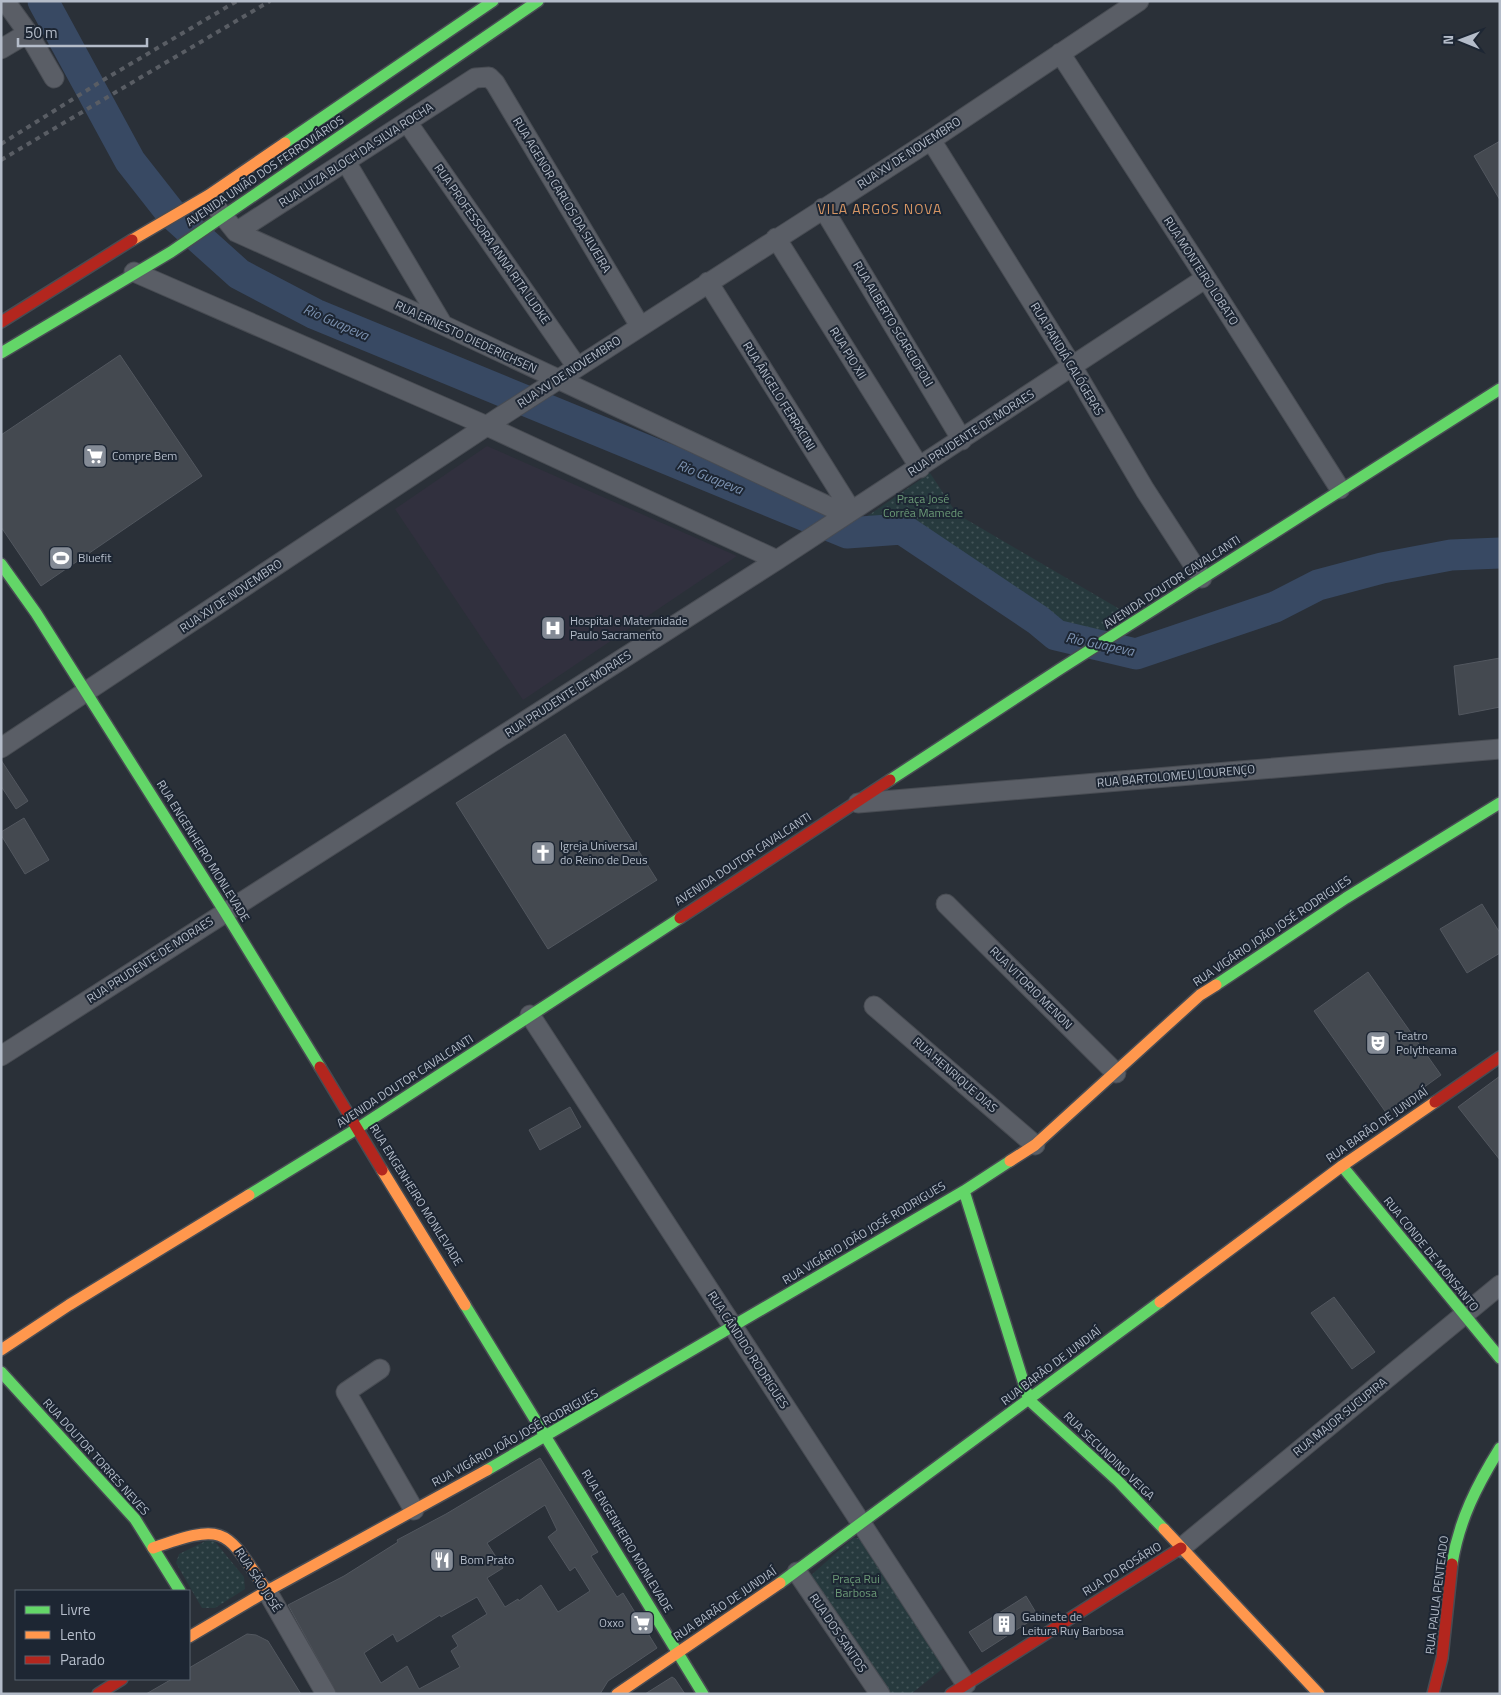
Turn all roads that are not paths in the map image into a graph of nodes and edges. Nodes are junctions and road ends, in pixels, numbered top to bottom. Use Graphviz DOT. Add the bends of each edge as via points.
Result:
graph roads {
  1 [pos="5,1"];
  2 [pos="493,1"];
  3 [pos="538,1"];
  4 [pos="1140,1"];
  5 [pos="28,33"];
  6 [pos="1,49"];
  7 [pos="1060,53"];
  8 [pos="54,78"];
  9 [pos="475,78"];
  10 [pos="407,122"];
  11 [pos="931,140"];
  12 [pos="346,162"];
  13 [pos="209,195"];
  14 [pos="823,208"];
  15 [pos="221,217"];
  16 [pos="236,232"];
  17 [pos="776,238"];
  18 [pos="134,272"];
  19 [pos="1206,278"];
  20 [pos="708,282"];
  21 [pos="1,322"];
  22 [pos="443,325"];
  23 [pos="640,326"];
  24 [pos="1,353"];
  25 [pos="1072,366"];
  26 [pos="577,367"];
  27 [pos="550,384"];
  28 [pos="1500,389"];
  29 [pos="493,421"];
  30 [pos="962,440"];
  31 [pos="920,468"];
  32 [pos="1340,490"];
  33 [pos="843,515"];
  34 [pos="777,560"];
  35 [pos="1,564"];
  36 [pos="1202,578"];
  37 [pos="87,692"];
  38 [pos="1,748"];
  39 [pos="1500,749"];
  40 [pos="1500,803"];
  41 [pos="853,804"];
  42 [pos="946,904"];
  43 [pos="225,912"];
  44 [pos="874,1006"];
  45 [pos="530,1015"];
  46 [pos="1,1056"];
  47 [pos="1500,1057"];
  48 [pos="1116,1073"];
  49 [pos="358,1128"];
  50 [pos="1035,1145"];
  51 [pos="1342,1166"];
  52 [pos="964,1191"];
  53 [pos="1500,1285"];
  54 [pos="1464,1315"];
  55 [pos="733,1327"];
  56 [pos="1,1350"];
  57 [pos="1500,1358"];
  58 [pos="380,1368"];
  59 [pos="1,1372"];
  60 [pos="1029,1400"];
  61 [pos="548,1436"];
  62 [pos="1500,1448"];
  63 [pos="414,1510"];
  64 [pos="862,1524"];
  65 [pos="152,1548"];
  66 [pos="1181,1548"];
  67 [pos="797,1572"];
  68 [pos="179,1590"];
  69 [pos="267,1591"];
  70 [pos="190,1636"];
  71 [pos="679,1652"];
  72 [pos="120,1680"];
  73 [pos="958,1689"];
  74 [pos="98,1694"];
  75 [pos="326,1694"];
  76 [pos="617,1694"];
  77 [pos="703,1694"];
  78 [pos="880,1694"];
  79 [pos="1319,1694"];
  80 [pos="1433,1694"];
  1 -- 5 [label="street"];
  2 -- 13 [label="main road, AVENIDA UNIÃO DOS FERROVIÁRIOS"];
  3 -- 15 [label="main road, AVENIDA UNIÃO DOS FERROVIÁRIOS"];
  4 -- 7 [label="street, RUA XV DE NOVEMBRO"];
  5 -- 6 [label="street"];
  5 -- 8 [label="street"];
  7 -- 11 [label="street, RUA XV DE NOVEMBRO"];
  7 -- 19 [label="street, RUA MONTEIRO LOBATO"];
  9 -- 10 [label="street, RUA LUIZA BLOCH DA SILVA ROCHA"];
  9 -- 23 [label="street, RUA AGENOR CARLOS DA SILVEIRA" via="489,77 495,83"];
  10 -- 12 [label="street, RUA LUIZA BLOCH DA SILVA ROCHA"];
  10 -- 26 [label="street, RUA PROFESSORA ANNA RITA LUDKE"];
  11 -- 14 [label="street, RUA XV DE NOVEMBRO"];
  11 -- 25 [label="street, RUA PANDIÁ CALÓGERAS"];
  12 -- 16 [label="street, RUA LUIZA BLOCH DA SILVA ROCHA"];
  12 -- 22 [label="street"];
  13 -- 15 [label="street, RUA ERNESTO DIEDERICHSEN"];
  13 -- 21 [label="main road, AVENIDA UNIÃO DOS FERROVIÁRIOS"];
  14 -- 17 [label="street, RUA XV DE NOVEMBRO"];
  14 -- 30 [label="street, RUA ALBERTO SCARCIOFOLI"];
  15 -- 16 [label="street, RUA ERNESTO DIEDERICHSEN"];
  15 -- 18 [label="main road, AVENIDA UNIÃO DOS FERROVIÁRIOS" via="171,252"];
  16 -- 22 [label="street, RUA ERNESTO DIEDERICHSEN"];
  17 -- 20 [label="street, RUA XV DE NOVEMBRO"];
  17 -- 31 [label="street, RUA PIO XII"];
  18 -- 24 [label="main road, AVENIDA UNIÃO DOS FERROVIÁRIOS"];
  18 -- 29 [label="street"];
  19 -- 25 [label="street, RUA PRUDENTE DE MORAES"];
  19 -- 32 [label="street, RUA MONTEIRO LOBATO"];
  20 -- 23 [label="street, RUA XV DE NOVEMBRO"];
  20 -- 33 [label="street, RUA ÂNGELO FERRACINI"];
  22 -- 27 [label="street, RUA ERNESTO DIEDERICHSEN"];
  23 -- 26 [label="street, RUA XV DE NOVEMBRO"];
  25 -- 30 [label="street, RUA PRUDENTE DE MORAES"];
  25 -- 36 [label="street, RUA PANDIÁ CALÓGERAS" via="1145,490"];
  26 -- 27 [label="street, RUA XV DE NOVEMBRO"];
  27 -- 29 [label="street, RUA XV DE NOVEMBRO"];
  27 -- 33 [label="street, RUA ERNESTO DIEDERICHSEN"];
  28 -- 32 [label="main road, AVENIDA DOUTOR CAVALCANTI"];
  29 -- 34 [label="street"];
  29 -- 37 [label="street, RUA XV DE NOVEMBRO"];
  30 -- 31 [label="street, RUA PRUDENTE DE MORAES"];
  31 -- 33 [label="street, RUA PRUDENTE DE MORAES"];
  32 -- 36 [label="main road, AVENIDA DOUTOR CAVALCANTI"];
  33 -- 34 [label="street, RUA PRUDENTE DE MORAES"];
  34 -- 43 [label="street, RUA PRUDENTE DE MORAES"];
  35 -- 37 [label="main road, RUA ENGENHEIRO MONLEVADE"];
  36 -- 41 [label="main road, AVENIDA DOUTOR CAVALCANTI"];
  37 -- 38 [label="street, RUA XV DE NOVEMBRO"];
  37 -- 43 [label="main road, RUA ENGENHEIRO MONLEVADE"];
  39 -- 41 [label="street, RUA BARTOLOMEU LOURENÇO"];
  40 -- 48 [label="main road, RUA VIGÁRIO JOÃO JOSÉ RODRIGUES" via="1346,898 1200,995"];
  41 -- 45 [label="main road, AVENIDA DOUTOR CAVALCANTI"];
  42 -- 48 [label="street, RUA VITORIO MENON"];
  43 -- 46 [label="street, RUA PRUDENTE DE MORAES"];
  43 -- 49 [label="main road, RUA ENGENHEIRO MONLEVADE"];
  44 -- 50 [label="street, RUA HENRIQUE DIAS"];
  45 -- 49 [label="main road, AVENIDA DOUTOR CAVALCANTI"];
  45 -- 55 [label="street, RUA CÂNDIDO RODRIGUES"];
  47 -- 51 [label="main road, RUA BARÃO DE JUNDIAÍ"];
  48 -- 50 [label="main road, RUA VIGÁRIO JOÃO JOSÉ RODRIGUES"];
  49 -- 56 [label="main road, AVENIDA DOUTOR CAVALCANTI"];
  49 -- 61 [label="main road, RUA ENGENHEIRO MONLEVADE"];
  50 -- 52 [label="main road, RUA VIGÁRIO JOÃO JOSÉ RODRIGUES"];
  51 -- 54 [label="main road, RUA CONDE DE MONSANTO"];
  51 -- 60 [label="main road, RUA BARÃO DE JUNDIAÍ"];
  52 -- 55 [label="main road, RUA VIGÁRIO JOÃO JOSÉ RODRIGUES"];
  52 -- 60 [label="main road"];
  53 -- 54 [label="street, RUA MAJOR SUCUPIRA"];
  54 -- 57 [label="main road, RUA CONDE DE MONSANTO"];
  54 -- 66 [label="street, RUA MAJOR SUCUPIRA"];
  55 -- 61 [label="main road, RUA VIGÁRIO JOÃO JOSÉ RODRIGUES"];
  55 -- 64 [label="street, RUA CÂNDIDO RODRIGUES"];
  58 -- 63 [label="street" via="346,1392"];
  59 -- 65 [label="main road, RUA DOUTOR TORRES NEVES" via="135,1519"];
  60 -- 64 [label="main road, RUA BARÃO DE JUNDIAÍ"];
  60 -- 66 [label="main road, RUA SECUNDINO VEIGA" via="1118,1480"];
  61 -- 63 [label="main road, RUA VIGÁRIO JOÃO JOSÉ RODRIGUES"];
  61 -- 71 [label="main road, RUA ENGENHEIRO MONLEVADE"];
  62 -- 80 [label="main road, RUA PAULA PENTEADO" via="1466,1506 1455,1546 1441,1672"];
  63 -- 69 [label="main road, RUA VIGÁRIO JOÃO JOSÉ RODRIGUES"];
  64 -- 67 [label="main road, RUA BARÃO DE JUNDIAÍ"];
  64 -- 73 [label="street, RUA CÂNDIDO RODRIGUES"];
  65 -- 68 [label="main road, RUA DOUTOR TORRES NEVES"];
  65 -- 69 [label="main road, RUA SÃO JOSÉ" via="194,1533 214,1531 224,1534 234,1543"];
  66 -- 73 [label="main road, RUA DO ROSÁRIO"];
  66 -- 79 [label="main road, RUA SECUNDINO VEIGA"];
  67 -- 71 [label="main road, RUA BARÃO DE JUNDIAÍ"];
  67 -- 78 [label="street, RUA DOS SANTOS"];
  69 -- 70 [label="main road, RUA VIGÁRIO JOÃO JOSÉ RODRIGUES" via="200,1625"];
  69 -- 75 [label="street, RUA SÃO JOSÉ"];
  71 -- 76 [label="main road, RUA BARÃO DE JUNDIAÍ"];
  71 -- 77 [label="main road, RUA ENGENHEIRO MONLEVADE"];
  72 -- 74 [label="main road"];
}
